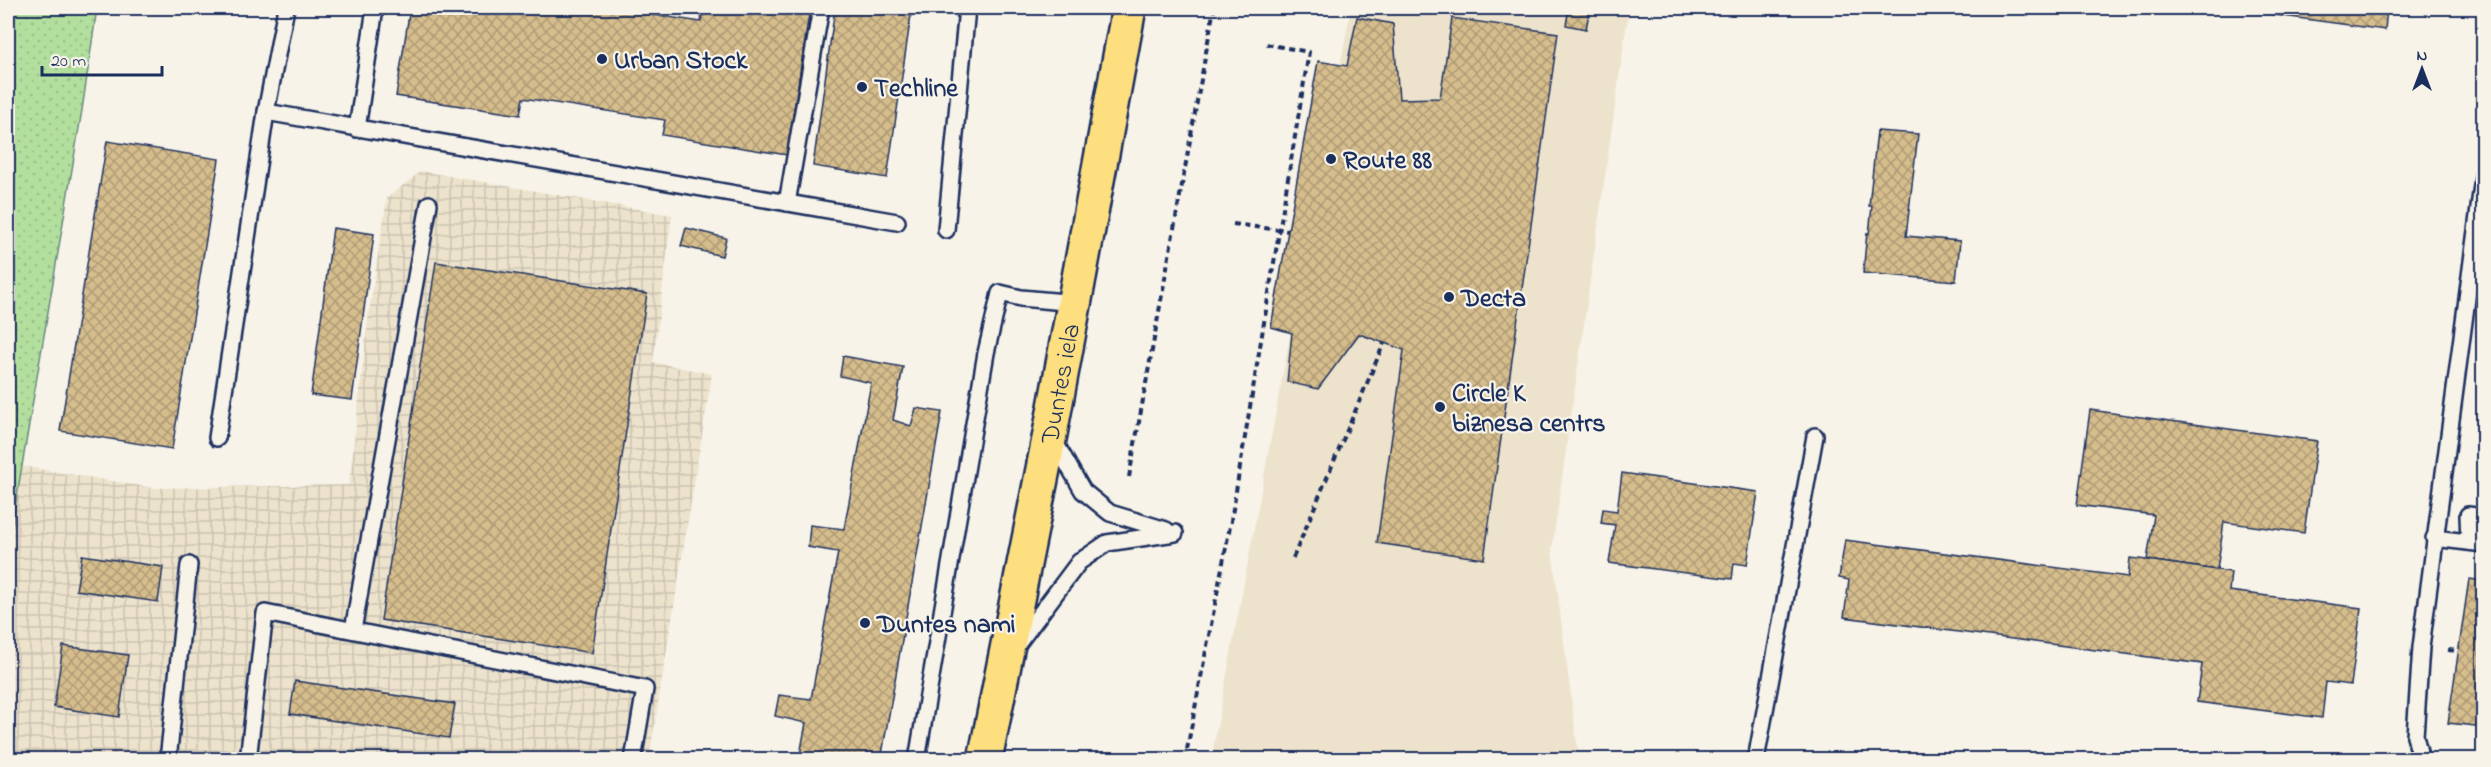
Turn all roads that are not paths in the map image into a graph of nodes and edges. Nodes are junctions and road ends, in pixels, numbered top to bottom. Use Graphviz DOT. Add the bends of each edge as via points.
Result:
graph roads {
  1 [pos="286,8"];
  2 [pos="375,8"];
  3 [pos="821,8"];
  4 [pos="967,8"];
  5 [pos="1129,8"];
  6 [pos="266,112"];
  7 [pos="357,129"];
  8 [pos="2484,170"];
  9 [pos="787,203"];
  10 [pos="429,204"];
  11 [pos="897,222"];
  12 [pos="946,230"];
  13 [pos="1076,303"];
  14 [pos="1050,434"];
  15 [pos="1815,436"];
  16 [pos="218,438"];
  17 [pos="2484,517"];
  18 [pos="2434,538"];
  19 [pos="2476,543"];
  20 [pos="189,565"];
  21 [pos="353,630"];
  22 [pos="1006,661"];
  23 [pos="168,759"];
  24 [pos="248,759"];
  25 [pos="633,759"];
  26 [pos="917,759"];
  27 [pos="985,759"];
  28 [pos="1756,759"];
  29 [pos="2421,759"];
  1 -- 6 [label="lane"];
  2 -- 7 [label="lane"];
  3 -- 9 [label="lane"];
  4 -- 12 [label="lane"];
  5 -- 13 [label="main road, Duntes iela"];
  6 -- 7 [label="lane"];
  6 -- 16 [label="lane"];
  7 -- 9 [label="lane"];
  8 -- 18 [label="lane"];
  9 -- 11 [label="lane"];
  10 -- 21 [label="lane"];
  13 -- 14 [label="main road, Duntes iela"];
  13 -- 26 [label="lane" via="1000,293"];
  14 -- 22 [label="main road, Duntes iela"];
  14 -- 22 [label="lane" via="1083,491 1110,513 1175,533 1107,543 1078,562"];
  15 -- 28 [label="lane"];
  17 -- 19 [label="lane" via="2468,515"];
  18 -- 19 [label="lane"];
  18 -- 29 [label="lane" via="2415,735"];
  20 -- 23 [label="lane"];
  21 -- 24 [label="lane" via="265,613"];
  21 -- 25 [label="lane" via="645,689"];
  22 -- 27 [label="main road, Duntes iela"];
}
